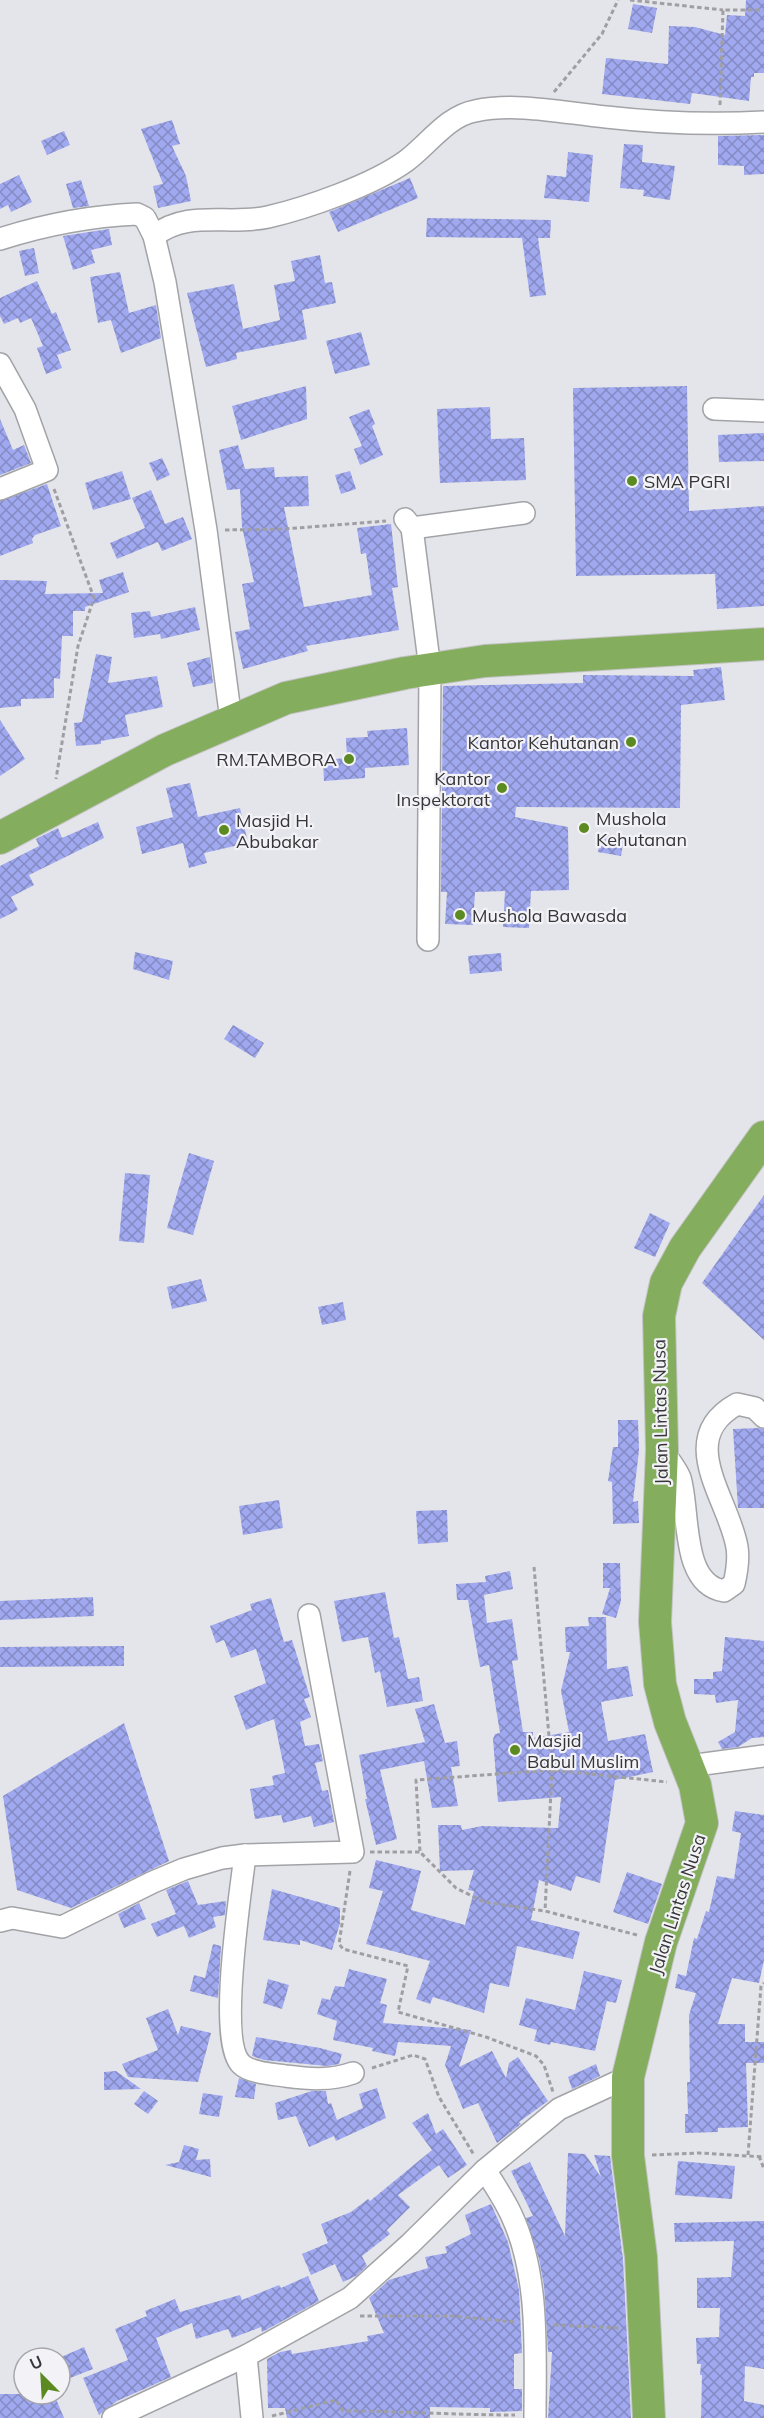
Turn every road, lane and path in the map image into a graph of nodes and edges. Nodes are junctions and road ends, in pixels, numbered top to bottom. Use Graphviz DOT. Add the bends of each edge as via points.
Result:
graph roads {
  1 [pos="618,0"];
  2 [pos="630,0"];
  3 [pos="723,10"];
  4 [pos="764,10"];
  5 [pos="540,110"];
  6 [pos="764,122"];
  7 [pos="719,124"];
  8 [pos="154,236"];
  9 [pos="0,239"];
  10 [pos="0,364"];
  11 [pos="714,409"];
  12 [pos="764,411"];
  13 [pos="47,470"];
  14 [pos="0,489"];
  15 [pos="524,513"];
  16 [pos="408,524"];
  17 [pos="206,530"];
  18 [pos="764,644"];
  19 [pos="430,669"];
  20 [pos="231,720"];
  21 [pos="51,811"];
  22 [pos="0,838"];
  23 [pos="428,940"];
  24 [pos="764,1137"];
  25 [pos="764,1417"];
  26 [pos="662,1450"];
  27 [pos="534,1567"];
  28 [pos="309,1615"];
  29 [pos="764,1756"];
  30 [pos="552,1770"];
  31 [pos="692,1775"];
  32 [pos="353,1852"];
  33 [pos="420,1852"];
  34 [pos="245,1855"];
  35 [pos="545,1911"];
  36 [pos="0,1921"];
  37 [pos="662,1942"];
  38 [pos="764,1983"];
  39 [pos="353,2073"];
  40 [pos="628,2077"];
  41 [pos="559,2109"];
  42 [pos="748,2155"];
  43 [pos="628,2156"];
  44 [pos="762,2156"];
  45 [pos="764,2169"];
  46 [pos="485,2170"];
  47 [pos="318,2316"];
  48 [pos="534,2324"];
  49 [pos="646,2328"];
  50 [pos="246,2356"];
  51 [pos="535,2417"];
  52 [pos="113,2418"];
  53 [pos="252,2418"];
  54 [pos="265,2418"];
  55 [pos="648,2418"];
  1 -- 5 [label="path" via="602,34"];
  2 -- 3 [label="path"];
  3 -- 4 [label="path"];
  3 -- 7 [label="path"];
  5 -- 7 [label="street"];
  5 -- 8 [label="street" via="500,109 462,114 405,161 373,180 267,217 185,221 163,228"];
  6 -- 7 [label="street"];
  8 -- 9 [label="street" via="145,218 137,214 59,223"];
  8 -- 17 [label="street"];
  10 -- 13 [label="street" via="25,409"];
  11 -- 12 [label="street"];
  13 -- 14 [label="street"];
  13 -- 21 [label="path" via="94,598 70,682"];
  15 -- 16 [label="street"];
  16 -- 17 [label="path"];
  16 -- 19 [label="street"];
  17 -- 20 [label="street"];
  18 -- 19 [label="highway" via="485,661"];
  19 -- 20 [label="highway" via="285,698"];
  19 -- 23 [label="street"];
  20 -- 21 [label="highway" via="165,750"];
  21 -- 22 [label="highway"];
  24 -- 26 [label="highway, Jalan Lintas Nusa" via="685,1248 666,1283 659,1316"];
  25 -- 26 [label="street" via="755,1408 737,1404 723,1412 711,1428 709,1466 737,1545 734,1584 724,1591 714,1589 697,1571 679,1476"];
  26 -- 31 [label="highway, Jalan Lintas Nusa" via="655,1622 660,1684 670,1722"];
  27 -- 30 [label="path"];
  28 -- 32 [label="street"];
  29 -- 31 [label="street"];
  30 -- 31 [label="path"];
  30 -- 33 [label="path" via="416,1780"];
  30 -- 35 [label="path"];
  31 -- 37 [label="highway, Jalan Lintas Nusa" via="702,1811 700,1836"];
  32 -- 33 [label="path"];
  32 -- 34 [label="street"];
  32 -- 41 [label="path" via="340,1947 408,1966 397,2008 401,2014 486,2037 536,2056 544,2065"];
  33 -- 35 [label="path" via="456,1888 484,1902"];
  34 -- 36 [label="street" via="184,1869 62,1927 12,1918"];
  34 -- 39 [label="street" via="230,1991 237,2058 245,2066 270,2074 319,2080"];
  35 -- 37 [label="path"];
  37 -- 40 [label="highway, Jalan Lintas Nusa"];
  38 -- 42 [label="path"];
  39 -- 46 [label="path" via="413,2055 425,2059 439,2097"];
  40 -- 41 [label="street"];
  40 -- 43 [label="highway, Jalan Lintas Nusa"];
  41 -- 46 [label="street"];
  42 -- 43 [label="path"];
  42 -- 44 [label="path"];
  43 -- 49 [label="highway, Jalan Lintas Nusa"];
  44 -- 45 [label="path"];
  46 -- 47 [label="street" via="350,2298"];
  46 -- 48 [label="street" via="512,2215 528,2266"];
  47 -- 48 [label="path" via="452,2316"];
  47 -- 50 [label="street"];
  48 -- 49 [label="path"];
  48 -- 51 [label="street"];
  49 -- 55 [label="highway, Jalan Lintas Nusa"];
  50 -- 52 [label="street"];
  50 -- 53 [label="street"];
  51 -- 54 [label="path" via="343,2411 336,2400"];
}
